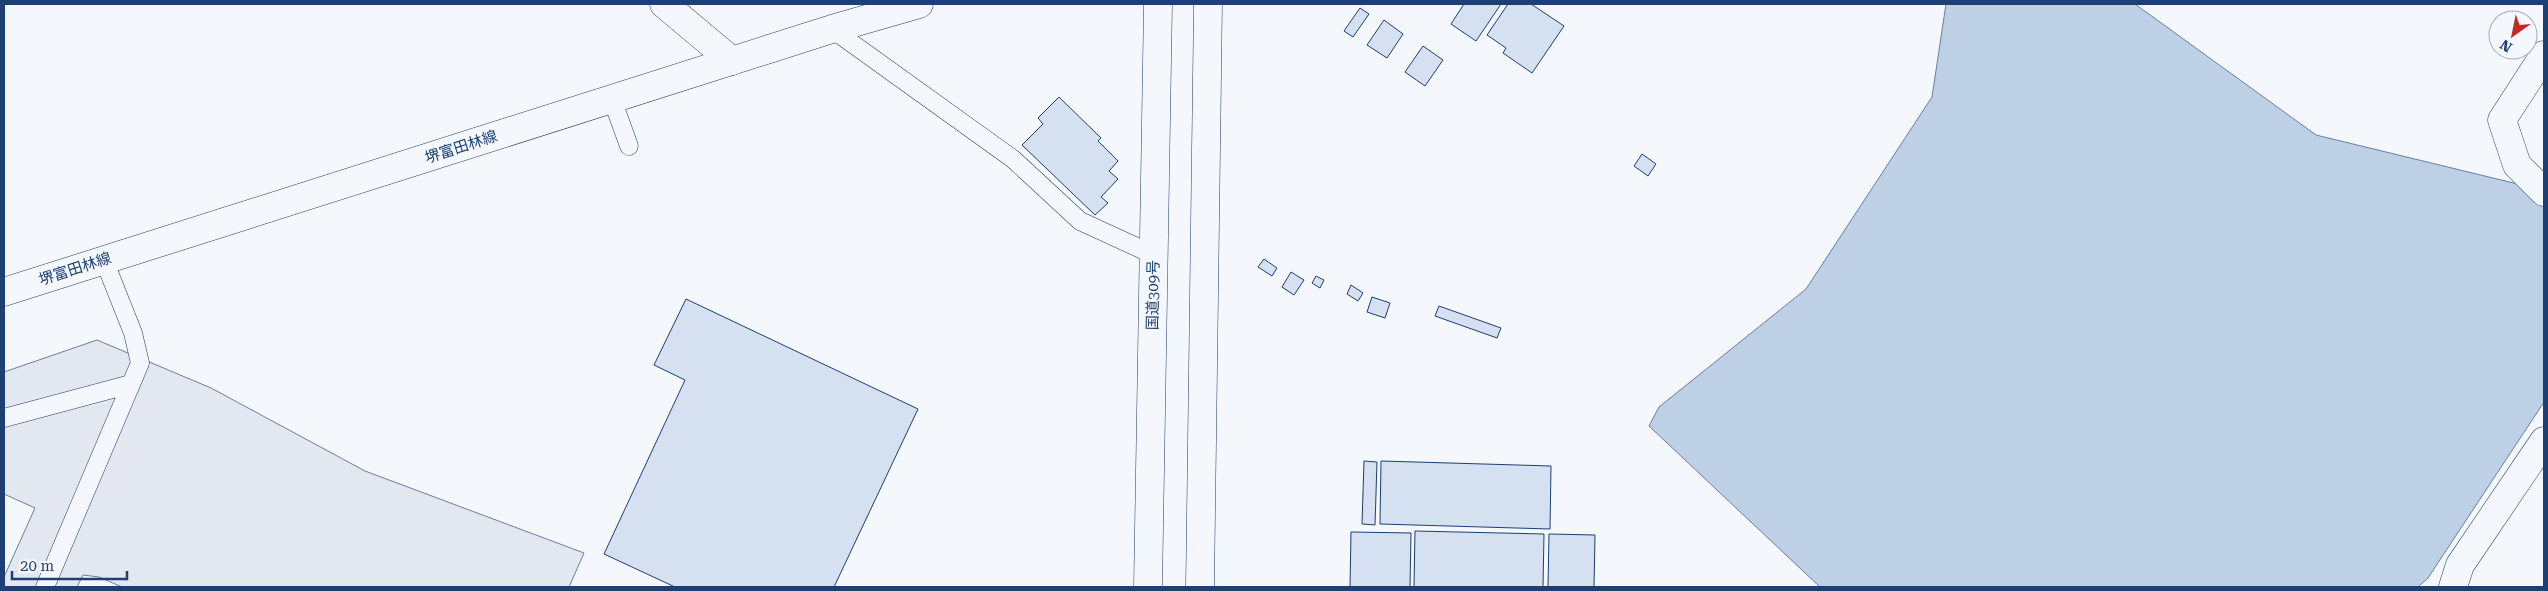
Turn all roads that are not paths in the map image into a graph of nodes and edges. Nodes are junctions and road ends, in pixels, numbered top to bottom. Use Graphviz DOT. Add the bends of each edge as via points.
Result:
graph roads {
  1 [pos="664,4"];
  2 [pos="915,4"];
  3 [pos="1158,4"];
  4 [pos="1208,4"];
  5 [pos="832,29"];
  6 [pos="2544,55"];
  7 [pos="732,61"];
  8 [pos="612,99"];
  9 [pos="630,146"];
  10 [pos="2544,192"];
  11 [pos="1154,254"];
  12 [pos="104,260"];
  13 [pos="4,292"];
  14 [pos="131,384"];
  15 [pos="4,418"];
  16 [pos="2544,442"];
  17 [pos="45,587"];
  18 [pos="1148,587"];
  19 [pos="1200,587"];
  20 [pos="2453,587"];
  1 -- 7 [label="main road"];
  2 -- 5 [label="main road, 堺富田林線"];
  3 -- 11 [label="main road, 国道309号"];
  4 -- 19 [label="main road"];
  5 -- 7 [label="main road, 堺富田林線"];
  5 -- 11 [label="lane" via="1013,158 1080,221"];
  6 -- 10 [label="main road" via="2502,120 2518,165"];
  7 -- 8 [label="main road, 堺富田林線"];
  8 -- 9 [label="lane"];
  8 -- 12 [label="main road, 堺富田林線"];
  11 -- 18 [label="main road, 国道309号"];
  12 -- 13 [label="main road, 堺富田林線"];
  12 -- 14 [label="lane" via="133,333 140,363"];
  14 -- 15 [label="lane"];
  14 -- 17 [label="lane"];
  16 -- 20 [label="main road" via="2460,565"];
}
